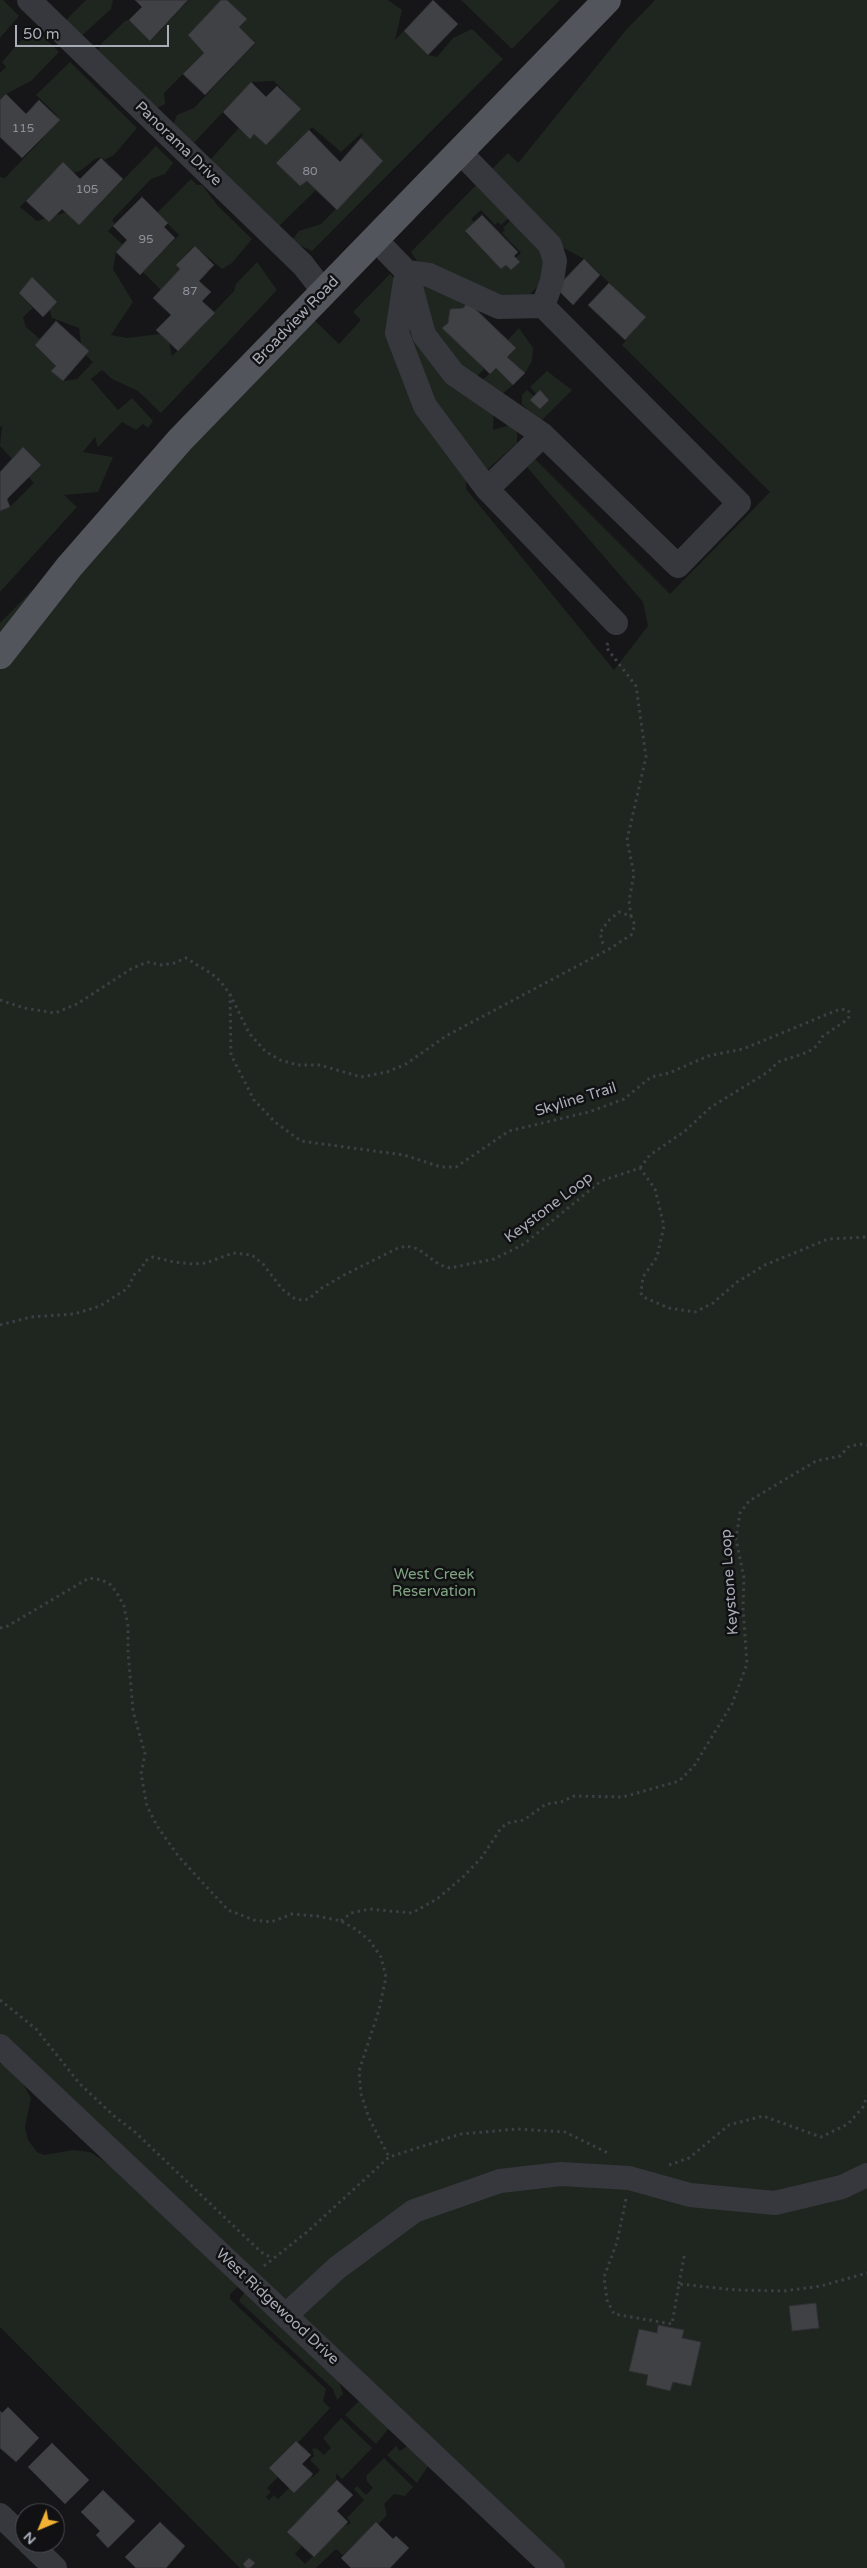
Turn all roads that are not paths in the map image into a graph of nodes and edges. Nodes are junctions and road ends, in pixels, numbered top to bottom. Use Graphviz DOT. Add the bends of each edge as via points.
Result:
graph roads {
  1 [pos="29,0"];
  2 [pos="607,0"];
  3 [pos="459,151"];
  4 [pos="374,238"];
  5 [pos="407,272"];
  6 [pos="324,292"];
  7 [pos="543,306"];
  8 [pos="543,434"];
  9 [pos="487,490"];
  10 [pos="616,623"];
  11 [pos="3,645"];
  12 [pos="0,2046"];
  13 [pos="867,2175"];
  14 [pos="286,2315"];
  15 [pos="0,2515"];
  16 [pos="15,2529"];
  17 [pos="39,2553"];
  18 [pos="55,2568"];
  19 [pos="553,2568"];
  1 -- 6 [label="street, Panorama Drive" via="303,265"];
  2 -- 3 [label="main road, Broadview Road"];
  3 -- 4 [label="main road, Broadview Road"];
  3 -- 7 [label="street" via="550,245 556,260"];
  4 -- 5 [label="street"];
  4 -- 6 [label="main road, Broadview Road"];
  5 -- 7 [label="street" via="429,275 499,307"];
  5 -- 8 [label="street" via="424,335 454,374"];
  5 -- 9 [label="street" via="397,333 425,406"];
  6 -- 11 [label="main road, Broadview Road" via="143,482"];
  7 -- 8 [label="street" via="739,503 678,566"];
  8 -- 9 [label="street"];
  9 -- 10 [label="street"];
  12 -- 14 [label="street, West Ridgewood Drive"];
  13 -- 14 [label="street" via="842,2186 775,2203 690,2195 629,2178 561,2174 500,2181 414,2211 336,2268"];
  14 -- 19 [label="street, West Ridgewood Drive"];
  15 -- 16 [label="street"];
  17 -- 18 [label="street"];
}
